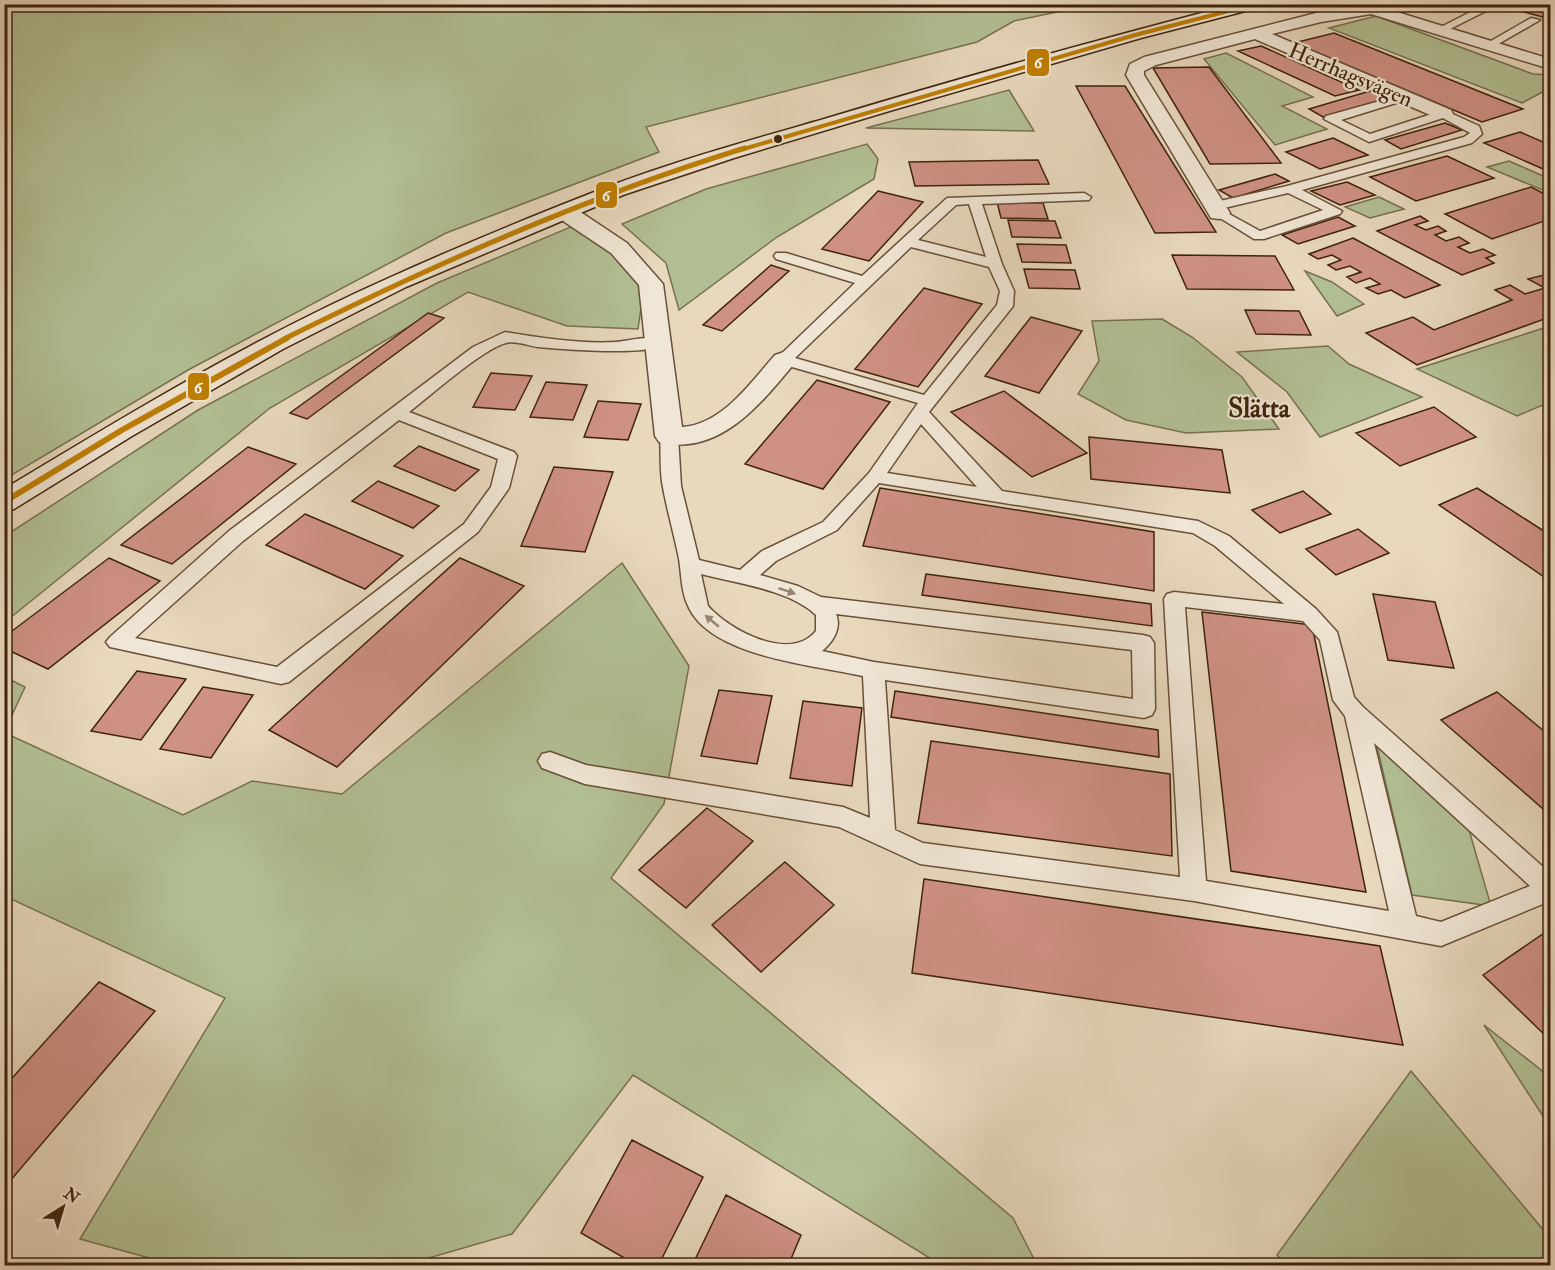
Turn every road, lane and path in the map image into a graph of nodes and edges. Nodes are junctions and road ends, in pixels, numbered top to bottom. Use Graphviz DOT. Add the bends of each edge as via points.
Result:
graph roads {
  1 [pos="1256,4"];
  2 [pos="1393,4"];
  3 [pos="1495,4"];
  4 [pos="1292,8"];
  5 [pos="1372,9"];
  6 [pos="1320,17"];
  7 [pos="1535,20"];
  8 [pos="1440,30"];
  9 [pos="1258,34"];
  10 [pos="1489,45"];
  11 [pos="1551,64"];
  12 [pos="1405,98"];
  13 [pos="1444,114"];
  14 [pos="1290,189"];
  15 [pos="1084,198"];
  16 [pos="974,200"];
  17 [pos="1217,209"];
  18 [pos="565,212"];
  19 [pos="909,242"];
  20 [pos="781,256"];
  21 [pos="995,264"];
  22 [pos="865,281"];
  23 [pos="657,343"];
  24 [pos="784,360"];
  25 [pos="924,407"];
  26 [pos="396,413"];
  27 [pos="669,436"];
  28 [pos="875,477"];
  29 [pos="997,497"];
  30 [pos="4,502"];
  31 [pos="690,564"];
  32 [pos="743,578"];
  33 [pos="818,604"];
  34 [pos="1309,614"];
  35 [pos="793,653"];
  36 [pos="874,670"];
  37 [pos="1356,713"];
  38 [pos="550,761"];
  39 [pos="883,836"];
  40 [pos="1551,889"];
  41 [pos="1194,890"];
  42 [pos="1404,926"];
  1 -- 18 [label="street" via="779,138 656,177"];
  2 -- 5 [label="lane"];
  3 -- 8 [label="lane"];
  4 -- 6 [label="street, Herrhagsvägen"];
  5 -- 6 [label="street, Herrhagsvägen"];
  5 -- 8 [label="street, Herrhagsvägen"];
  6 -- 9 [label="street, Herrhagsvägen"];
  7 -- 10 [label="lane"];
  8 -- 10 [label="street, Herrhagsvägen"];
  9 -- 12 [label="street, Herrhagsvägen"];
  9 -- 17 [label="street, Herrhagsvägen" via="1136,68 1135,75"];
  10 -- 11 [label="street, Herrhagsvägen"];
  12 -- 13 [label="street, Herrhagsvägen"];
  12 -- 13 [label="lane" via="1330,119 1369,138"];
  13 -- 14 [label="lane" via="1475,129 1476,135"];
  14 -- 17 [label="lane"];
  14 -- 17 [label="lane" via="1335,211 1259,236"];
  15 -- 16 [label="lane"];
  16 -- 19 [label="lane" via="952,201"];
  16 -- 21 [label="lane"];
  18 -- 23 [label="street" via="619,248 651,284"];
  18 -- 30 [label="street" via="398,282 274,344"];
  19 -- 21 [label="lane"];
  19 -- 22 [label="lane"];
  20 -- 22 [label="lane"];
  21 -- 25 [label="lane" via="1007,291 1005,306"];
  22 -- 24 [label="lane"];
  23 -- 26 [label="lane" via="614,347 505,336 479,350"];
  23 -- 27 [label="street"];
  24 -- 25 [label="lane"];
  24 -- 27 [label="street" via="745,405 717,427 686,437"];
  25 -- 28 [label="lane"];
  25 -- 29 [label="lane"];
  26 -- 26 [label="lane" via="237,536 117,642 281,676 471,528 500,488 508,456"];
  27 -- 31 [label="lane" via="671,484"];
  28 -- 29 [label="lane"];
  28 -- 32 [label="lane" via="830,526 769,556"];
  29 -- 34 [label="lane" via="1198,526 1222,541"];
  31 -- 32 [label="lane"];
  35 -- 31 [label="lane, one-way" via="726,633 705,615 691,587"];
  32 -- 33 [label="lane, one-way" via="790,591"];
  33 -- 35 [label="lane" via="829,626 825,635 808,649"];
  33 -- 36 [label="lane" via="1143,643 1144,710"];
  34 -- 37 [label="lane" via="1330,637 1344,700"];
  34 -- 41 [label="lane" via="1174,599"];
  35 -- 36 [label="lane"];
  36 -- 39 [label="lane"];
  37 -- 40 [label="lane"];
  37 -- 42 [label="lane"];
  38 -- 39 [label="lane" via="585,774 843,816"];
  39 -- 41 [label="lane" via="920,853"];
  40 -- 42 [label="lane" via="1441,934"];
  41 -- 42 [label="lane"];
}
